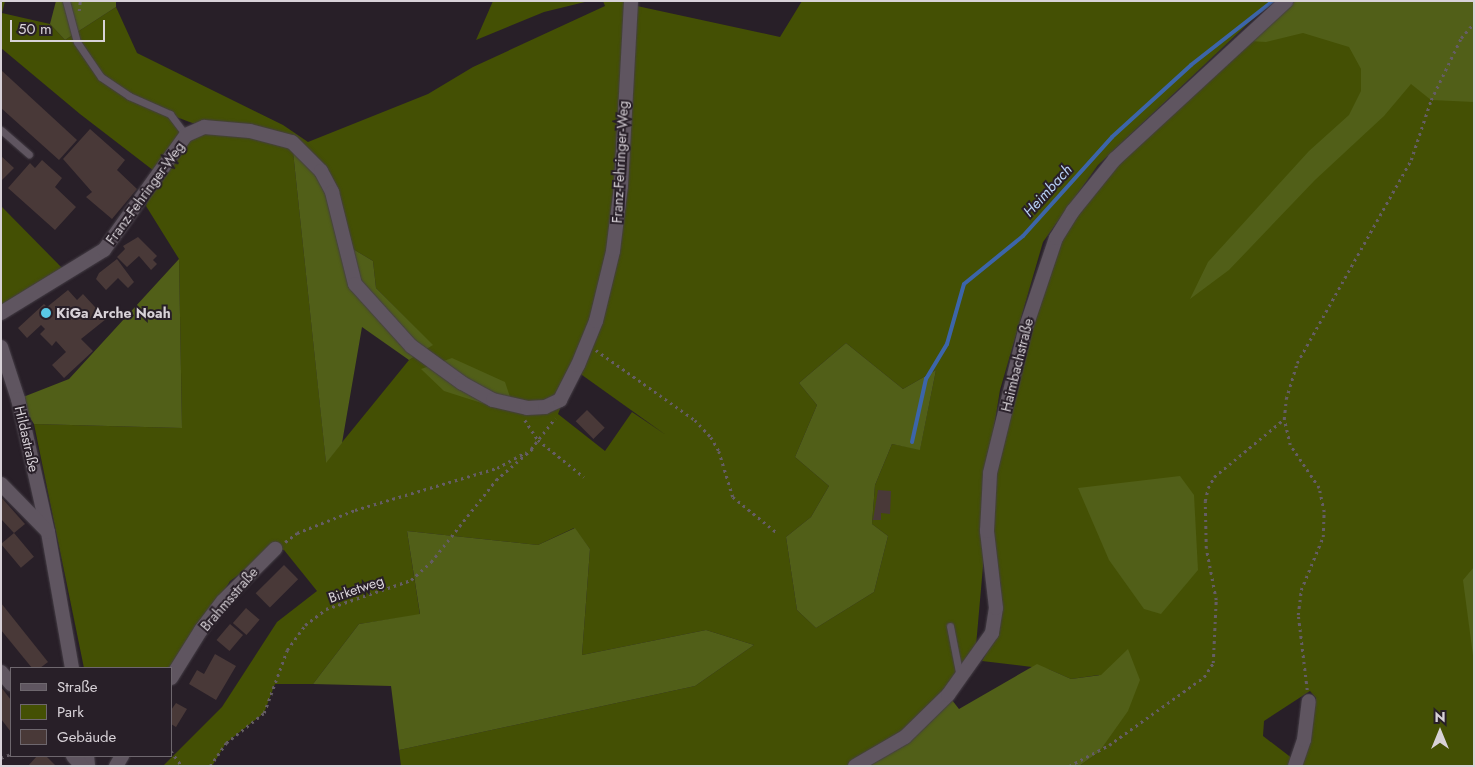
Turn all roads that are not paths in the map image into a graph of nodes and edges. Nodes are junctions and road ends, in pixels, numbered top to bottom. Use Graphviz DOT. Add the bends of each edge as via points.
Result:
graph roads {
  1 [pos="66,1"];
  2 [pos="631,1"];
  3 [pos="1286,1"];
  4 [pos="1,130"];
  5 [pos="186,135"];
  6 [pos="29,154"];
  7 [pos="1,312"];
  8 [pos="1,347"];
  9 [pos="1,484"];
  10 [pos="48,532"];
  11 [pos="275,549"];
  12 [pos="950,626"];
  13 [pos="72,667"];
  14 [pos="1,672"];
  15 [pos="172,677"];
  16 [pos="960,678"];
  17 [pos="10,683"];
  18 [pos="1309,701"];
  19 [pos="855,766"];
  20 [pos="1295,766"];
  1 -- 5 [label="lane" via="77,42 101,77 129,96 170,114"];
  2 -- 5 [label="street, Franz-Fehringer-Weg" via="619,218 606,286 587,343 560,400 545,407 516,406 493,400 462,383 411,346 386,322 355,284 328,185 310,158 292,142 250,131 204,127"];
  3 -- 16 [label="street, Haimbachstraße" via="1115,160 1072,210 1056,238 1024,330 990,473 987,531 996,608 992,633"];
  4 -- 6 [label="lane"];
  5 -- 7 [label="street, Franz-Fehringer-Weg" via="104,250"];
  8 -- 10 [label="street, Hildastraße" via="18,399"];
  9 -- 10 [label="street"];
  10 -- 13 [label="street, Hildastraße"];
  11 -- 15 [label="street, Brahmsstraße" via="218,608"];
  12 -- 16 [label="lane"];
  14 -- 17 [label="street"];
  16 -- 19 [label="street, Haimbachstraße" via="948,695 904,737"];
  18 -- 20 [label="street" via="1304,740"];
}
